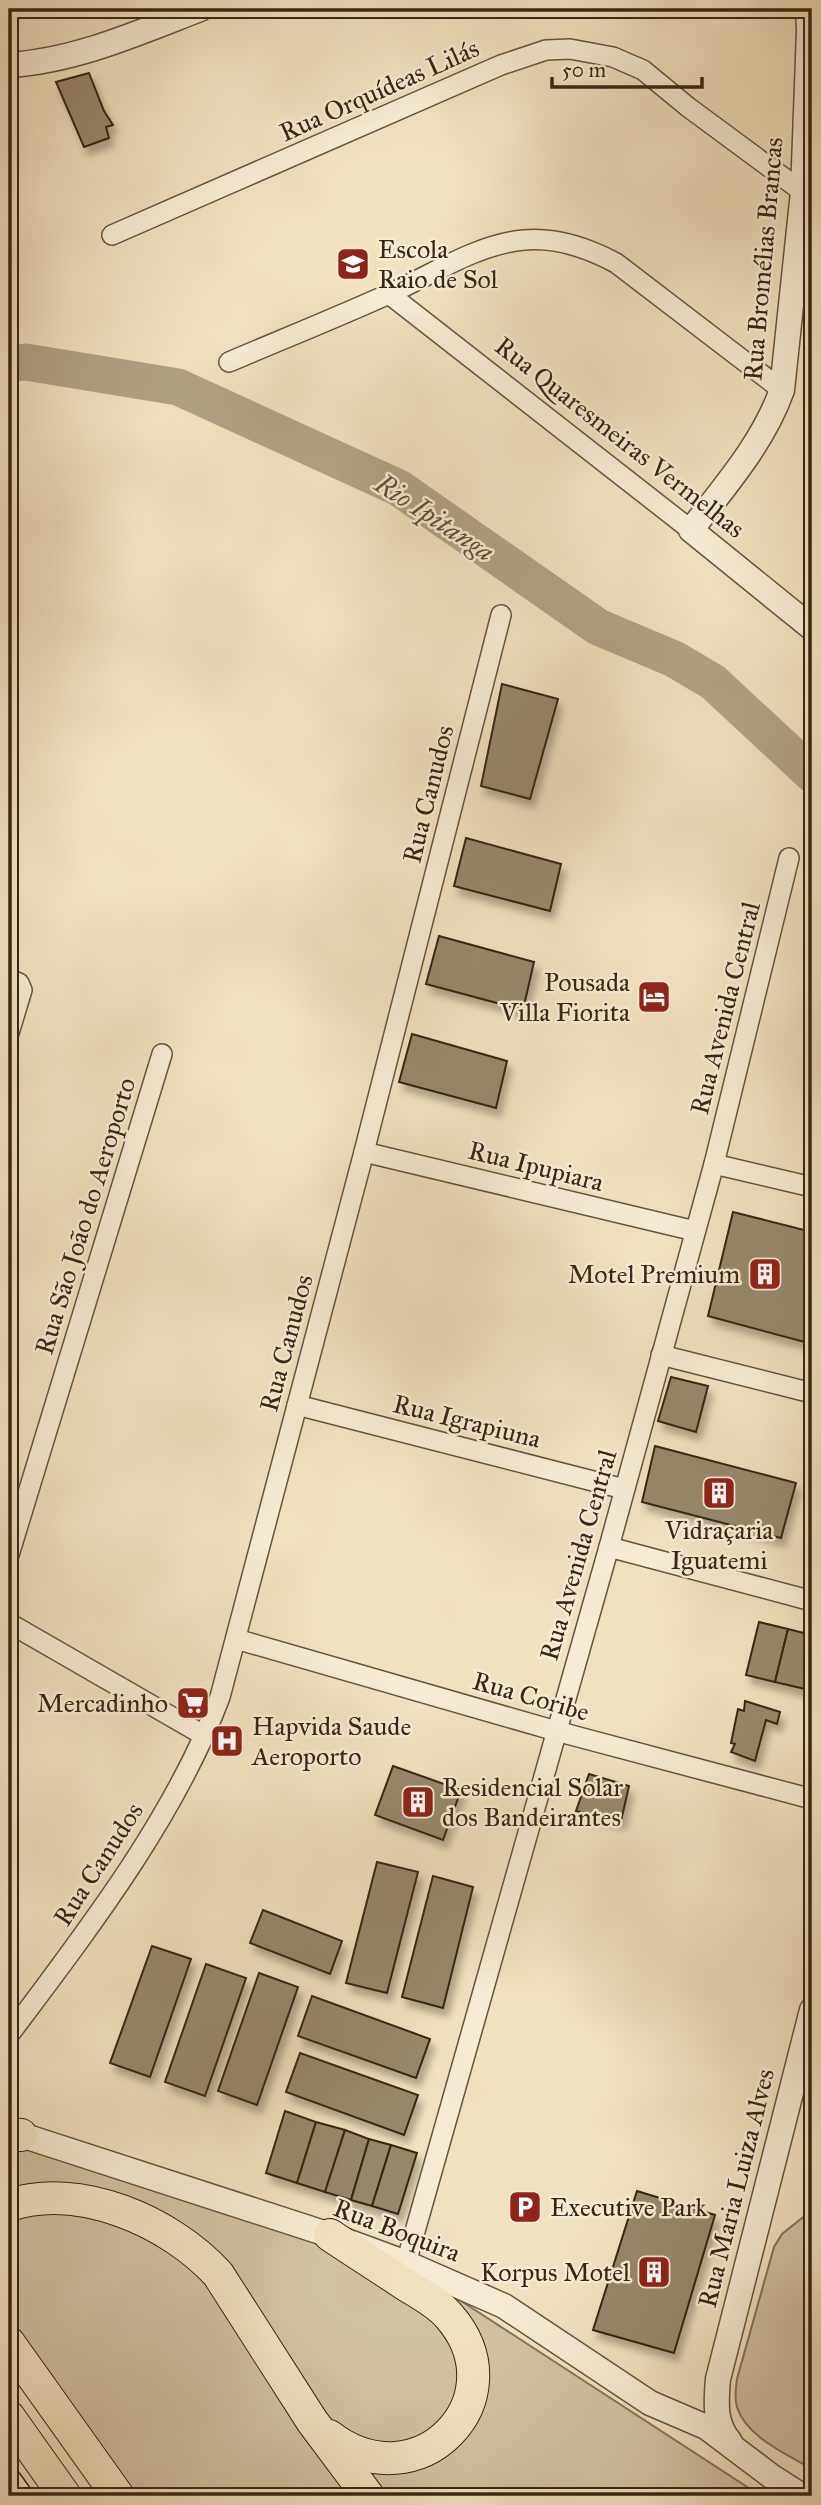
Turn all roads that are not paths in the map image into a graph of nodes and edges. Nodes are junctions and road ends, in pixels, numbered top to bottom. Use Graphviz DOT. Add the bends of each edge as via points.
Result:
graph roads {
  1 [pos="200,9"];
  2 [pos="808,9"];
  3 [pos="9,65"];
  4 [pos="803,192"];
  5 [pos="112,235"];
  6 [pos="389,294"];
  7 [pos="229,362"];
  8 [pos="782,390"];
  9 [pos="691,530"];
  10 [pos="501,615"];
  11 [pos="812,628"];
  12 [pos="789,858"];
  13 [pos="9,979"];
  14 [pos="9,1033"];
  15 [pos="162,1054"];
  16 [pos="364,1152"];
  17 [pos="714,1164"];
  18 [pos="812,1187"];
  19 [pos="695,1231"];
  20 [pos="661,1355"];
  21 [pos="812,1393"];
  22 [pos="298,1405"];
  23 [pos="624,1489"];
  24 [pos="609,1547"];
  25 [pos="9,1555"];
  26 [pos="812,1601"];
  27 [pos="9,1623"];
  28 [pos="236,1639"];
  29 [pos="556,1731"];
  30 [pos="205,1736"];
  31 [pos="812,1799"];
  32 [pos="812,2010"];
  33 [pos="9,2035"];
  34 [pos="13,2133"];
  35 [pos="9,2205"];
  36 [pos="330,2235"];
  37 [pos="406,2263"];
  38 [pos="9,2343"];
  39 [pos="718,2379"];
  40 [pos="670,2412"];
  41 [pos="9,2417"];
  42 [pos="312,2421"];
  43 [pos="737,2452"];
  44 [pos="9,2482"];
  45 [pos="19,2496"];
  46 [pos="65,2496"];
  47 [pos="118,2496"];
  48 [pos="368,2496"];
  49 [pos="802,2496"];
  1 -- 3 [label="street" via="67,56"];
  2 -- 4 [label="street, Rua Bromélias Brancas"];
  4 -- 5 [label="street, Rua Orquídeas Lilás" via="643,70 592,52 546,50 501,65"];
  4 -- 8 [label="street, Rua Bromélias Brancas"];
  6 -- 7 [label="street"];
  6 -- 8 [label="street" via="504,244 524,240 571,244 616,263"];
  6 -- 9 [label="street, Rua Quaresmeiras Vermelhas"];
  8 -- 9 [label="street, Rua Bromélias Brancas" via="747,456"];
  9 -- 11 [label="street, Rua Quaresmeiras Vermelhas"];
  10 -- 16 [label="street, Rua Canudos"];
  12 -- 17 [label="street, Rua Avenida Central"];
  13 -- 14 [label="street" via="22,990"];
  15 -- 25 [label="street, Rua São João do Aeroporto"];
  16 -- 19 [label="street, Rua Ipupiara"];
  16 -- 22 [label="street, Rua Canudos"];
  17 -- 18 [label="street"];
  17 -- 19 [label="street, Rua Avenida Central"];
  19 -- 20 [label="street, Rua Avenida Central"];
  20 -- 21 [label="street"];
  20 -- 23 [label="street, Rua Avenida Central"];
  22 -- 23 [label="street, Rua Igrapiuna"];
  22 -- 28 [label="street, Rua Canudos"];
  23 -- 24 [label="street, Rua Avenida Central"];
  24 -- 26 [label="street"];
  24 -- 29 [label="street, Rua Avenida Central"];
  27 -- 30 [label="street"];
  28 -- 29 [label="street, Rua Coribe"];
  28 -- 30 [label="street, Rua Canudos"];
  29 -- 31 [label="street, Rua Coribe"];
  29 -- 37 [label="street, Rua Avenida Central"];
  30 -- 33 [label="street, Rua Canudos" via="160,1819 85,1935"];
  32 -- 39 [label="street, Rua Maria Luiza Alves"];
  34 -- 36 [label="street, Rua Boquira"];
  35 -- 42 [label="highway" via="48,2197 85,2201 137,2218 181,2240 218,2274"];
  36 -- 37 [label="street, Rua Boquira"];
  36 -- 42 [label="highway" via="449,2316 470,2355 472,2389 469,2405 452,2436 428,2454 399,2463 352,2453"];
  37 -- 40 [label="street, Rua Boquira" via="503,2306"];
  38 -- 47 [label="highway"];
  39 -- 40 [label="street, Rua Maria Luiza Alves" via="706,2402 695,2411"];
  39 -- 43 [label="street, Rua Maria Luiza Alves" via="717,2418"];
  40 -- 43 [label="street, Rua Boquira" via="702,2425"];
  41 -- 46 [label="highway"];
  42 -- 48 [label="highway"];
  43 -- 49 [label="street, Rua Boquira"];
  44 -- 45 [label="main road"];
}
